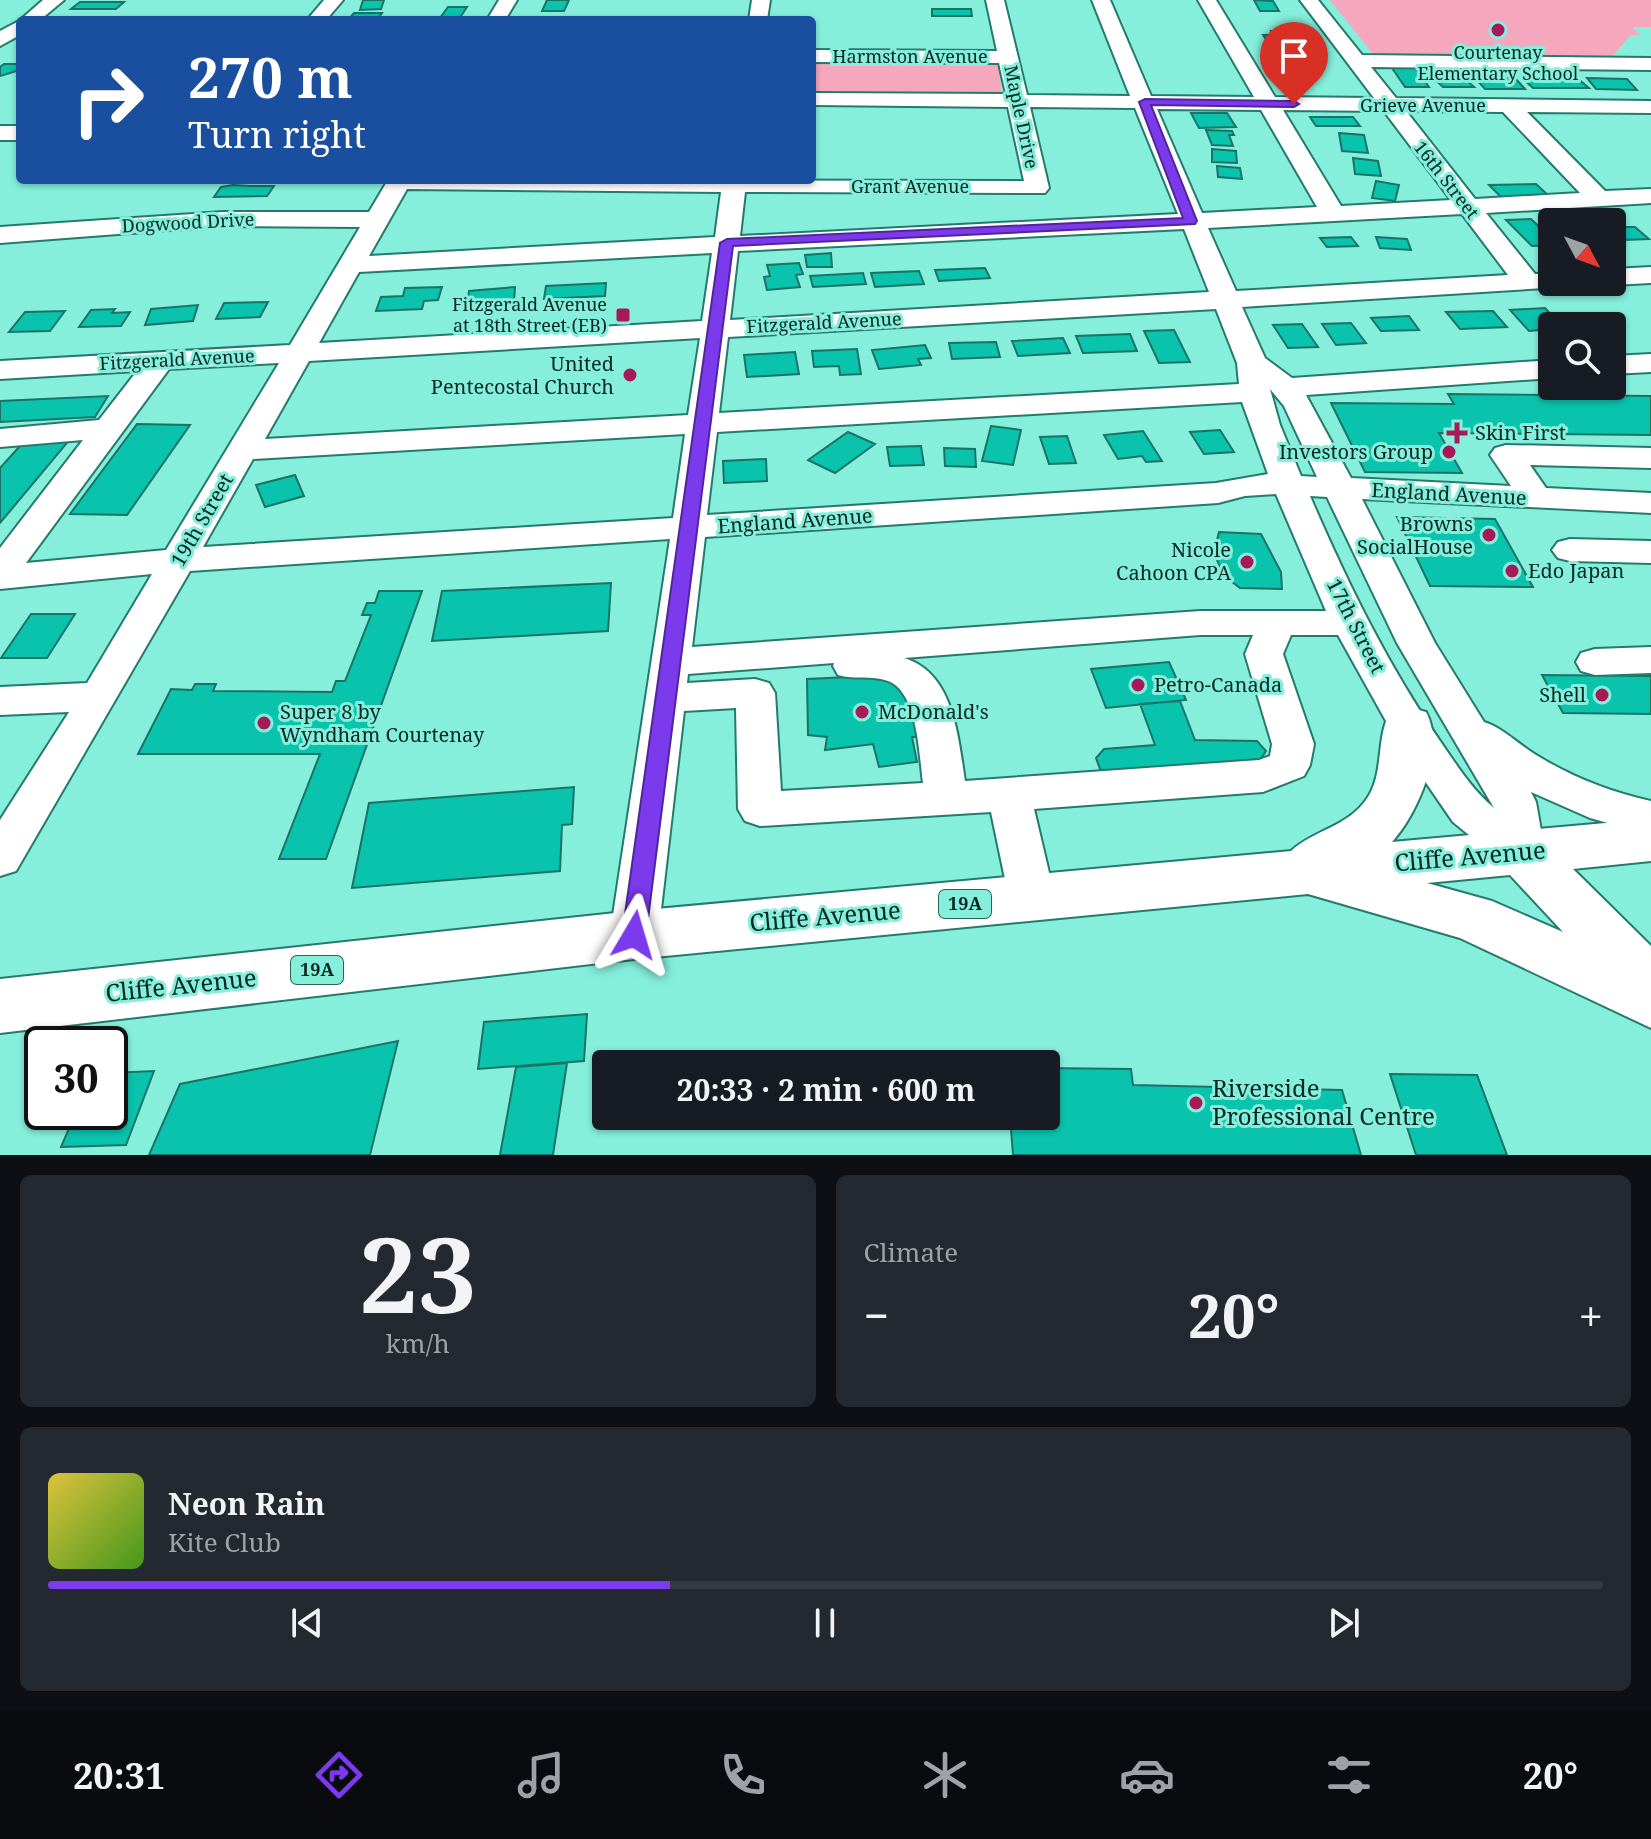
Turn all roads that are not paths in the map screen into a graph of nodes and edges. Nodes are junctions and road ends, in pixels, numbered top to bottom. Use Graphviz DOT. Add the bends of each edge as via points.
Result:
graph roads {
  1 [pos="55,0"];
  2 [pos="334,0"];
  3 [pos="995,0"];
  4 [pos="1101,0"];
  5 [pos="1207,0"];
  6 [pos="1309,0"];
  7 [pos="33,16"];
  8 [pos="320,16"];
  9 [pos="816,56"];
  10 [pos="1008,57"];
  11 [pos="1356,61"];
  12 [pos="1651,64"];
  13 [pos="816,99"];
  14 [pos="1017,101"];
  15 [pos="1145,102"];
  16 [pos="1267,104"];
  17 [pos="1390,106"];
  18 [pos="1509,106"];
  19 [pos="1646,112"];
  20 [pos="398,184"];
  21 [pos="734,184"];
  22 [pos="795,184"];
  23 [pos="1037,188"];
  24 [pos="1651,196"];
  25 [pos="1599,199"];
  26 [pos="1469,209"];
  27 [pos="1333,213"];
  28 [pos="376,220"];
  29 [pos="1191,221"];
  30 [pos="0,235"];
  31 [pos="727,243"];
  32 [pos="349,265"];
  33 [pos="1651,275"];
  34 [pos="1626,276"];
  35 [pos="1538,280"];
  36 [pos="1538,281"];
  37 [pos="1226,301"];
  38 [pos="715,328"];
  39 [pos="298,353"];
  40 [pos="160,361"];
  41 [pos="1651,363"];
  42 [pos="1626,364"];
  43 [pos="0,370"];
  44 [pos="1538,370"];
  45 [pos="1252,377"];
  46 [pos="1286,387"];
  47 [pos="702,423"];
  48 [pos="108,429"];
  49 [pos="0,438"];
  50 [pos="241,450"];
  51 [pos="1639,458"];
  52 [pos="1289,485"];
  53 [pos="1341,488"];
  54 [pos="1651,491"];
  55 [pos="1218,493"];
  56 [pos="1537,499"];
  57 [pos="1651,503"];
  58 [pos="1304,522"];
  59 [pos="688,529"];
  60 [pos="1570,550"];
  61 [pos="1651,552"];
  62 [pos="180,560"];
  63 [pos="0,575"];
  64 [pos="1278,622"];
  65 [pos="1352,623"];
  66 [pos="1651,660"];
  67 [pos="1595,662"];
  68 [pos="668,680"];
  69 [pos="755,693"];
  70 [pos="99,696"];
  71 [pos="0,701"];
  72 [pos="1459,717"];
  73 [pos="1408,725"];
  74 [pos="1009,795"];
  75 [pos="947,799"];
  76 [pos="1651,818"];
  77 [pos="1651,840"];
  78 [pos="1523,853"];
  79 [pos="0,858"];
  80 [pos="1295,872"];
  81 [pos="1032,898"];
  82 [pos="634,935"];
  83 [pos="1651,985"];
  84 [pos="1651,1002"];
  85 [pos="0,1006"];
  1 -- 7 [label="street"];
  2 -- 8 [label="street"];
  3 -- 10 [label="street, Maple Drive"];
  4 -- 15 [label="street, 17th Street"];
  5 -- 16 [label="street"];
  6 -- 11 [label="street, 16th Street"];
  9 -- 10 [label="street, Harmston Avenue"];
  10 -- 14 [label="street, Maple Drive"];
  11 -- 12 [label="street" via="1627,54"];
  11 -- 17 [label="street, 16th Street"];
  13 -- 14 [label="street, Grieve Avenue"];
  14 -- 15 [label="street, Grieve Avenue"];
  14 -- 23 [label="street, Maple Drive"];
  15 -- 16 [label="street, Grieve Avenue"];
  15 -- 29 [label="street, 17th Street"];
  16 -- 17 [label="street, Grieve Avenue"];
  16 -- 27 [label="street"];
  17 -- 18 [label="street, Grieve Avenue"];
  17 -- 26 [label="street, 16th Street"];
  18 -- 19 [label="street, Grieve Avenue"];
  18 -- 25 [label="street"];
  20 -- 28 [label="street, 19th Street"];
  21 -- 31 [label="street"];
  22 -- 23 [label="street, Grant Avenue"];
  24 -- 25 [label="street"];
  25 -- 26 [label="street"];
  26 -- 27 [label="street"];
  26 -- 35 [label="street, 16th Street"];
  27 -- 29 [label="street"];
  28 -- 30 [label="street, Dogwood Drive" via="223,219"];
  28 -- 32 [label="street, 19th Street"];
  29 -- 31 [label="street"];
  29 -- 37 [label="street, 17th Street"];
  31 -- 32 [label="street"];
  31 -- 38 [label="street"];
  32 -- 39 [label="street, 19th Street"];
  33 -- 34 [label="street"];
  36 -- 37 [label="street, Fitzgerald Avenue"];
  37 -- 38 [label="street, Fitzgerald Avenue"];
  37 -- 45 [label="street, 17th Street"];
  38 -- 39 [label="street, Fitzgerald Avenue"];
  38 -- 47 [label="street"];
  39 -- 40 [label="street, Fitzgerald Avenue"];
  39 -- 50 [label="street, 19th Street"];
  40 -- 43 [label="street, Fitzgerald Avenue"];
  40 -- 48 [label="street"];
  41 -- 42 [label="street"];
  44 -- 46 [label="street"];
  45 -- 46 [label="street"];
  45 -- 47 [label="street"];
  45 -- 52 [label="street, 17th Street"];
  46 -- 53 [label="street"];
  47 -- 50 [label="street"];
  47 -- 59 [label="street"];
  48 -- 49 [label="street"];
  48 -- 63 [label="street"];
  50 -- 62 [label="street, 19th Street"];
  51 -- 54 [label="street"];
  51 -- 56 [label="street" via="1506,455"];
  52 -- 53 [label="street, England Avenue"];
  52 -- 55 [label="street, England Avenue" via="1243,486"];
  52 -- 58 [label="street, 17th Street"];
  53 -- 56 [label="street, England Avenue"];
  53 -- 72 [label="street" via="1416,643"];
  55 -- 58 [label="street, England Avenue"];
  55 -- 59 [label="street, England Avenue"];
  56 -- 57 [label="street, England Avenue"];
  58 -- 65 [label="street, 17th Street"];
  59 -- 62 [label="street, England Avenue"];
  59 -- 68 [label="street"];
  60 -- 61 [label="street"];
  62 -- 63 [label="street, England Avenue"];
  62 -- 70 [label="street, 19th Street"];
  64 -- 65 [label="street"];
  64 -- 68 [label="street" via="1200,623"];
  64 -- 74 [label="street" via="1264,654 1293,744 1289,765 1263,776"];
  65 -- 73 [label="street, 17th Street"];
  66 -- 67 [label="street"];
  68 -- 69 [label="street"];
  68 -- 82 [label="street"];
  69 -- 75 [label="street" via="764,680 781,671 879,664 902,671 918,683 929,707"];
  69 -- 75 [label="street" via="760,809"];
  70 -- 71 [label="street"];
  70 -- 79 [label="street, 19th Street"];
  72 -- 76 [label="street" via="1499,751 1552,783 1610,808"];
  72 -- 78 [label="street" via="1515,802"];
  73 -- 78 [label="street, 17th Street" via="1464,806"];
  73 -- 80 [label="main road" via="1397,796 1382,821 1352,846"];
  74 -- 75 [label="street"];
  74 -- 81 [label="street"];
  77 -- 78 [label="main road, Cliffe Avenue"];
  78 -- 80 [label="main road, Cliffe Avenue / 19A"];
  78 -- 83 [label="main road, 17th Street"];
  80 -- 81 [label="main road, Cliffe Avenue / 19A"];
  80 -- 84 [label="main road" via="1472,918"];
  81 -- 82 [label="main road, Cliffe Avenue / 19A"];
  82 -- 85 [label="main road, Cliffe Avenue / 19A"];
}
